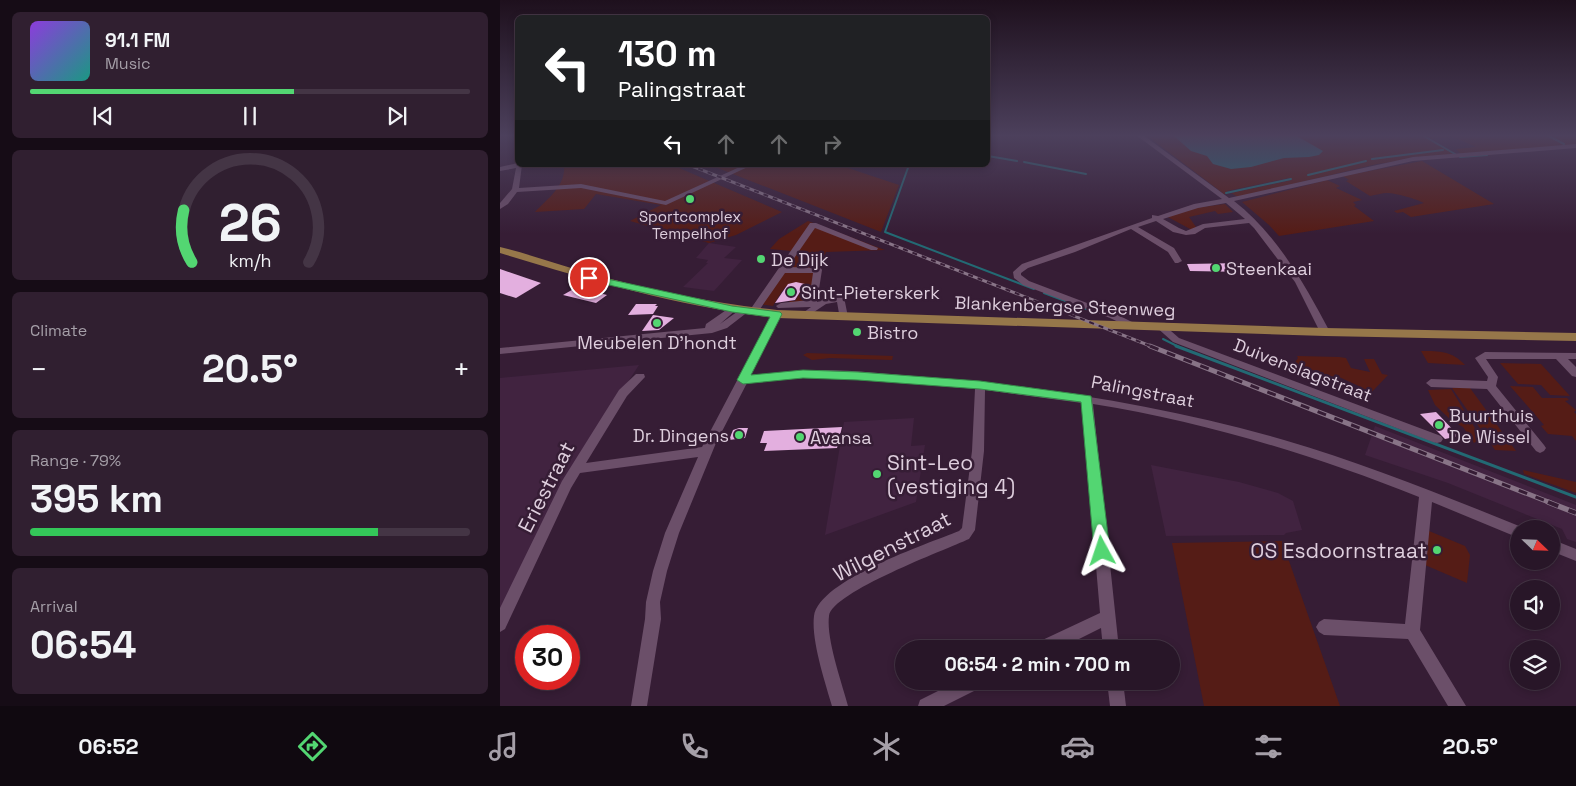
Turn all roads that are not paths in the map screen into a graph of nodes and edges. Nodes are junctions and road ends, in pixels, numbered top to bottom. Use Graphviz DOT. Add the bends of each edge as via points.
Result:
graph roads {
  1 [pos="519,168"];
  2 [pos="743,168"];
  3 [pos="1183,168"];
  4 [pos="1374,168"];
  5 [pos="516,190"];
  6 [pos="1228,201"];
  7 [pos="500,207"];
  8 [pos="1155,217"];
  9 [pos="1251,220"];
  10 [pos="1132,226"];
  11 [pos="874,248"];
  12 [pos="500,250"];
  13 [pos="1178,261"];
  14 [pos="782,270"];
  15 [pos="758,307"];
  16 [pos="732,309"];
  17 [pos="780,309"];
  18 [pos="744,311"];
  19 [pos="805,315"];
  20 [pos="842,316"];
  21 [pos="1131,325"];
  22 [pos="1160,326"];
  23 [pos="684,332"];
  24 [pos="1325,332"];
  25 [pos="1576,337"];
  26 [pos="500,351"];
  27 [pos="1559,356"];
  28 [pos="1576,356"];
  29 [pos="1576,373"];
  30 [pos="640,377"];
  31 [pos="743,380"];
  32 [pos="1431,383"];
  33 [pos="980,385"];
  34 [pos="1491,385"];
  35 [pos="1087,399"];
  36 [pos="1437,439"];
  37 [pos="1540,448"];
  38 [pos="707,450"];
  39 [pos="575,469"];
  40 [pos="1426,494"];
  41 [pos="1510,528"];
  42 [pos="1560,549"];
  43 [pos="1576,555"];
  44 [pos="1108,617"];
  45 [pos="500,624"];
  46 [pos="1324,627"];
  47 [pos="1412,632"];
  48 [pos="1061,640"];
  49 [pos="1111,640"];
  50 [pos="958,690"];
  51 [pos="1116,690"];
  52 [pos="639,706"];
  53 [pos="840,706"];
  54 [pos="926,706"];
  55 [pos="1118,706"];
  56 [pos="1458,706"];
  1 -- 5 [label="street"];
  2 -- 5 [label="street" via="666,203 581,186"];
  3 -- 6 [label="street"];
  4 -- 6 [label="street"];
  5 -- 7 [label="street"];
  6 -- 8 [label="street"];
  6 -- 9 [label="street"];
  8 -- 9 [label="street" via="1180,232"];
  8 -- 10 [label="street"];
  9 -- 24 [label="street" via="1292,271"];
  10 -- 13 [label="street" via="1171,250"];
  10 -- 21 [label="street" via="1025,266 1017,276 1026,283"];
  11 -- 14 [label="street" via="813,225"];
  12 -- 16 [label="main road, Blankenbergse Steenweg" via="608,283"];
  14 -- 15 [label="street"];
  14 -- 17 [label="street" via="818,270 810,304"];
  16 -- 18 [label="main road, Blankenbergse Steenweg"];
  16 -- 23 [label="street" via="713,325"];
  17 -- 18 [label="main road, Blankenbergse Steenweg"];
  17 -- 19 [label="main road, Blankenbergse Steenweg"];
  17 -- 31 [label="street"];
  18 -- 23 [label="street" via="724,326"];
  19 -- 20 [label="main road, Blankenbergse Steenweg"];
  19 -- 20 [label="street" via="823,302 841,298"];
  20 -- 21 [label="main road, Blankenbergse Steenweg"];
  21 -- 22 [label="main road, Blankenbergse Steenweg"];
  22 -- 24 [label="main road, Blankenbergse Steenweg"];
  22 -- 36 [label="street, Duivenslagstraat" via="1176,340"];
  23 -- 26 [label="street"];
  24 -- 25 [label="main road, Blankenbergse Steenweg"];
  27 -- 28 [label="street"];
  27 -- 29 [label="street"];
  27 -- 34 [label="street" via="1482,356 1480,360 1493,376"];
  30 -- 39 [label="street, Eriestraat" via="623,393"];
  31 -- 33 [label="street, Palingstraat" via="803,374"];
  31 -- 38 [label="street"];
  32 -- 34 [label="street"];
  33 -- 35 [label="street, Palingstraat"];
  33 -- 53 [label="street, Wilgenstraat" via="978,451 968,530 964,535 898,562 860,582 835,597 822,610 820,627"];
  34 -- 37 [label="street"];
  35 -- 40 [label="street, Palingstraat" via="1252,435"];
  35 -- 44 [label="street"];
  38 -- 39 [label="street"];
  38 -- 52 [label="street" via="660,571"];
  39 -- 45 [label="street, Eriestraat"];
  40 -- 41 [label="street, Palingstraat"];
  40 -- 47 [label="street"];
  42 -- 43 [label="street"];
  44 -- 48 [label="street"];
  44 -- 49 [label="street"];
  46 -- 47 [label="street"];
  47 -- 56 [label="street"];
  50 -- 54 [label="street"];
  51 -- 55 [label="street"];
}
